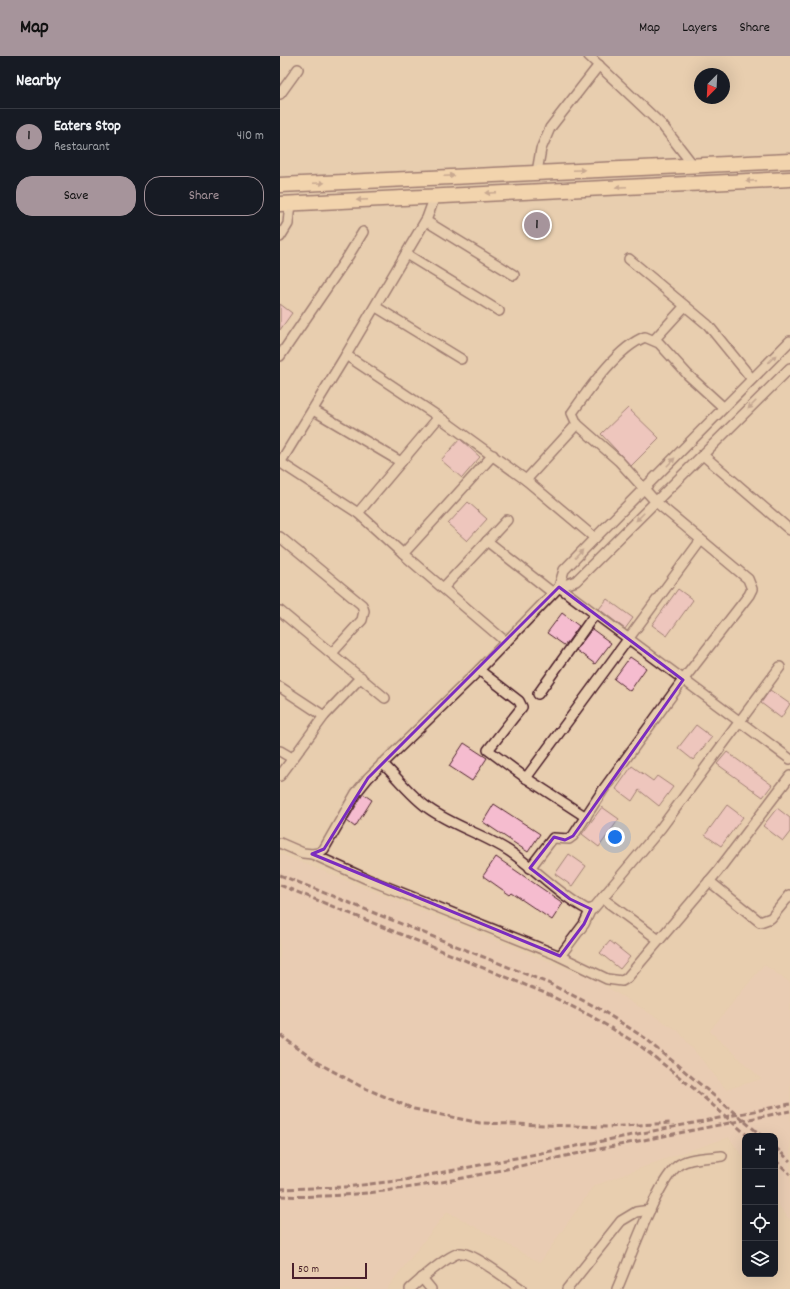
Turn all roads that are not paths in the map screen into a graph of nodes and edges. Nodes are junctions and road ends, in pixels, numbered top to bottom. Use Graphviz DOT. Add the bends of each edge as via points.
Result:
graph roads {
  1 [pos="589,56"];
  2 [pos="599,65"];
  3 [pos="298,69"];
  4 [pos="280,94"];
  5 [pos="790,161"];
  6 [pos="693,165"];
  7 [pos="537,172"];
  8 [pos="790,179"];
  9 [pos="280,185"];
  10 [pos="435,196"];
  11 [pos="285,203"];
  12 [pos="426,221"];
  13 [pos="363,232"];
  14 [pos="280,237"];
  15 [pos="406,254"];
  16 [pos="629,259"];
  17 [pos="514,275"];
  18 [pos="685,306"];
  19 [pos="376,307"];
  20 [pos="499,311"];
  21 [pos="654,340"];
  22 [pos="790,341"];
  23 [pos="346,355"];
  24 [pos="280,356"];
  25 [pos="461,359"];
  26 [pos="790,368"];
  27 [pos="752,379"];
  28 [pos="723,408"];
  29 [pos="313,410"];
  30 [pos="439,417"];
  31 [pos="577,424"];
  32 [pos="493,455"];
  33 [pos="703,455"];
  34 [pos="401,462"];
  35 [pos="281,463"];
  36 [pos="526,480"];
  37 [pos="644,490"];
  38 [pos="656,502"];
  39 [pos="358,513"];
  40 [pos="507,520"];
  41 [pos="790,530"];
  42 [pos="280,537"];
  43 [pos="595,538"];
  44 [pos="701,540"];
  45 [pos="487,541"];
  46 [pos="403,554"];
  47 [pos="443,588"];
  48 [pos="556,590"];
  49 [pos="280,611"];
  50 [pos="595,614"];
  51 [pos="628,639"];
  52 [pos="506,642"];
  53 [pos="332,653"];
  54 [pos="780,667"];
  55 [pos="480,670"];
  56 [pos="361,677"];
  57 [pos="683,680"];
  58 [pos="280,687"];
  59 [pos="538,694"];
  60 [pos="385,698"];
  61 [pos="324,716"];
  62 [pos="740,722"];
  63 [pos="280,751"];
  64 [pos="292,758"];
  65 [pos="790,759"];
  66 [pos="382,763"];
  67 [pos="280,776"];
  68 [pos="790,776"];
  69 [pos="526,778"];
  70 [pos="586,817"];
  71 [pos="280,843"];
  72 [pos="312,854"];
  73 [pos="530,868"];
  74 [pos="709,881"];
  75 [pos="790,896"];
  76 [pos="602,898"];
  77 [pos="591,909"];
  78 [pos="659,940"];
  79 [pos="560,956"];
  80 [pos="722,1156"];
  81 [pos="650,1210"];
  82 [pos="422,1278"];
  83 [pos="410,1289"];
  84 [pos="431,1289"];
  85 [pos="521,1289"];
  86 [pos="567,1289"];
  87 [pos="617,1289"];
  1 -- 2 [label="street"];
  2 -- 6 [label="street" via="662,125"];
  2 -- 7 [label="street" via="550,128 541,149"];
  3 -- 4 [label="street"];
  5 -- 6 [label="main road"];
  7 -- 6 [label="main road, one-way"];
  9 -- 7 [label="main road, one-way"];
  8 -- 10 [label="main road, one-way"];
  10 -- 11 [label="main road, one-way"];
  10 -- 12 [label="street"];
  11 -- 14 [label="street" via="288,224"];
  12 -- 15 [label="street"];
  12 -- 17 [label="street"];
  13 -- 24 [label="street"];
  15 -- 19 [label="street"];
  15 -- 20 [label="street"];
  16 -- 18 [label="street"];
  18 -- 21 [label="street"];
  18 -- 27 [label="street" via="708,325"];
  19 -- 23 [label="street"];
  19 -- 25 [label="street"];
  21 -- 28 [label="street"];
  21 -- 31 [label="street" via="645,336 636,341 600,374 572,413"];
  27 -- 22 [label="street, one-way"];
  23 -- 29 [label="street"];
  23 -- 30 [label="street"];
  26 -- 33 [label="street, one-way"];
  27 -- 28 [label="street"];
  37 -- 28 [label="street, one-way"];
  29 -- 34 [label="street"];
  29 -- 35 [label="street"];
  30 -- 32 [label="street"];
  30 -- 34 [label="street"];
  31 -- 36 [label="street"];
  31 -- 37 [label="street" via="619,461"];
  32 -- 36 [label="street"];
  32 -- 46 [label="street"];
  33 -- 38 [label="street"];
  33 -- 41 [label="street"];
  34 -- 39 [label="street"];
  35 -- 39 [label="street"];
  36 -- 43 [label="street"];
  37 -- 38 [label="street"];
  37 -- 43 [label="street"];
  38 -- 44 [label="street"];
  38 -- 48 [label="street, one-way" via="576,581"];
  39 -- 46 [label="street"];
  40 -- 45 [label="street"];
  42 -- 53 [label="street" via="362,605 362,620"];
  48 -- 43 [label="street, one-way" via="564,570"];
  44 -- 51 [label="street"];
  44 -- 57 [label="street" via="748,579 752,584 752,592"];
  45 -- 47 [label="street"];
  45 -- 48 [label="street"];
  46 -- 47 [label="street"];
  47 -- 52 [label="street"];
  48 -- 50 [label="street"];
  48 -- 52 [label="street"];
  49 -- 53 [label="street"];
  50 -- 51 [label="street"];
  50 -- 59 [label="street"];
  51 -- 57 [label="street"];
  51 -- 69 [label="street"];
  52 -- 55 [label="street"];
  53 -- 56 [label="street"];
  54 -- 62 [label="street"];
  55 -- 66 [label="street"];
  55 -- 69 [label="street" via="520,701 522,707 488,750"];
  56 -- 60 [label="street"];
  56 -- 61 [label="street"];
  57 -- 62 [label="street"];
  57 -- 70 [label="street"];
  58 -- 61 [label="street"];
  61 -- 64 [label="street"];
  62 -- 65 [label="street"];
  62 -- 76 [label="street" via="661,828"];
  63 -- 64 [label="street"];
  64 -- 67 [label="street"];
  66 -- 72 [label="street" via="356,793 324,849"];
  66 -- 73 [label="street" via="427,807 485,836"];
  68 -- 74 [label="street"];
  69 -- 70 [label="street"];
  70 -- 73 [label="street" via="569,839 553,838"];
  71 -- 72 [label="street"];
  72 -- 79 [label="street" via="367,879"];
  73 -- 77 [label="street" via="570,899 588,910"];
  74 -- 75 [label="street" via="760,922 771,918"];
  74 -- 78 [label="street"];
  76 -- 77 [label="street"];
  76 -- 78 [label="street"];
  77 -- 79 [label="street" via="584,924"];
  78 -- 79 [label="street" via="622,981 607,979"];
  80 -- 81 [label="street" via="680,1164 673,1171"];
  81 -- 86 [label="street" via="636,1212 621,1221"];
  81 -- 87 [label="street"];
  82 -- 83 [label="street"];
  82 -- 84 [label="street"];
  82 -- 85 [label="street" via="460,1253 480,1261"];
}
